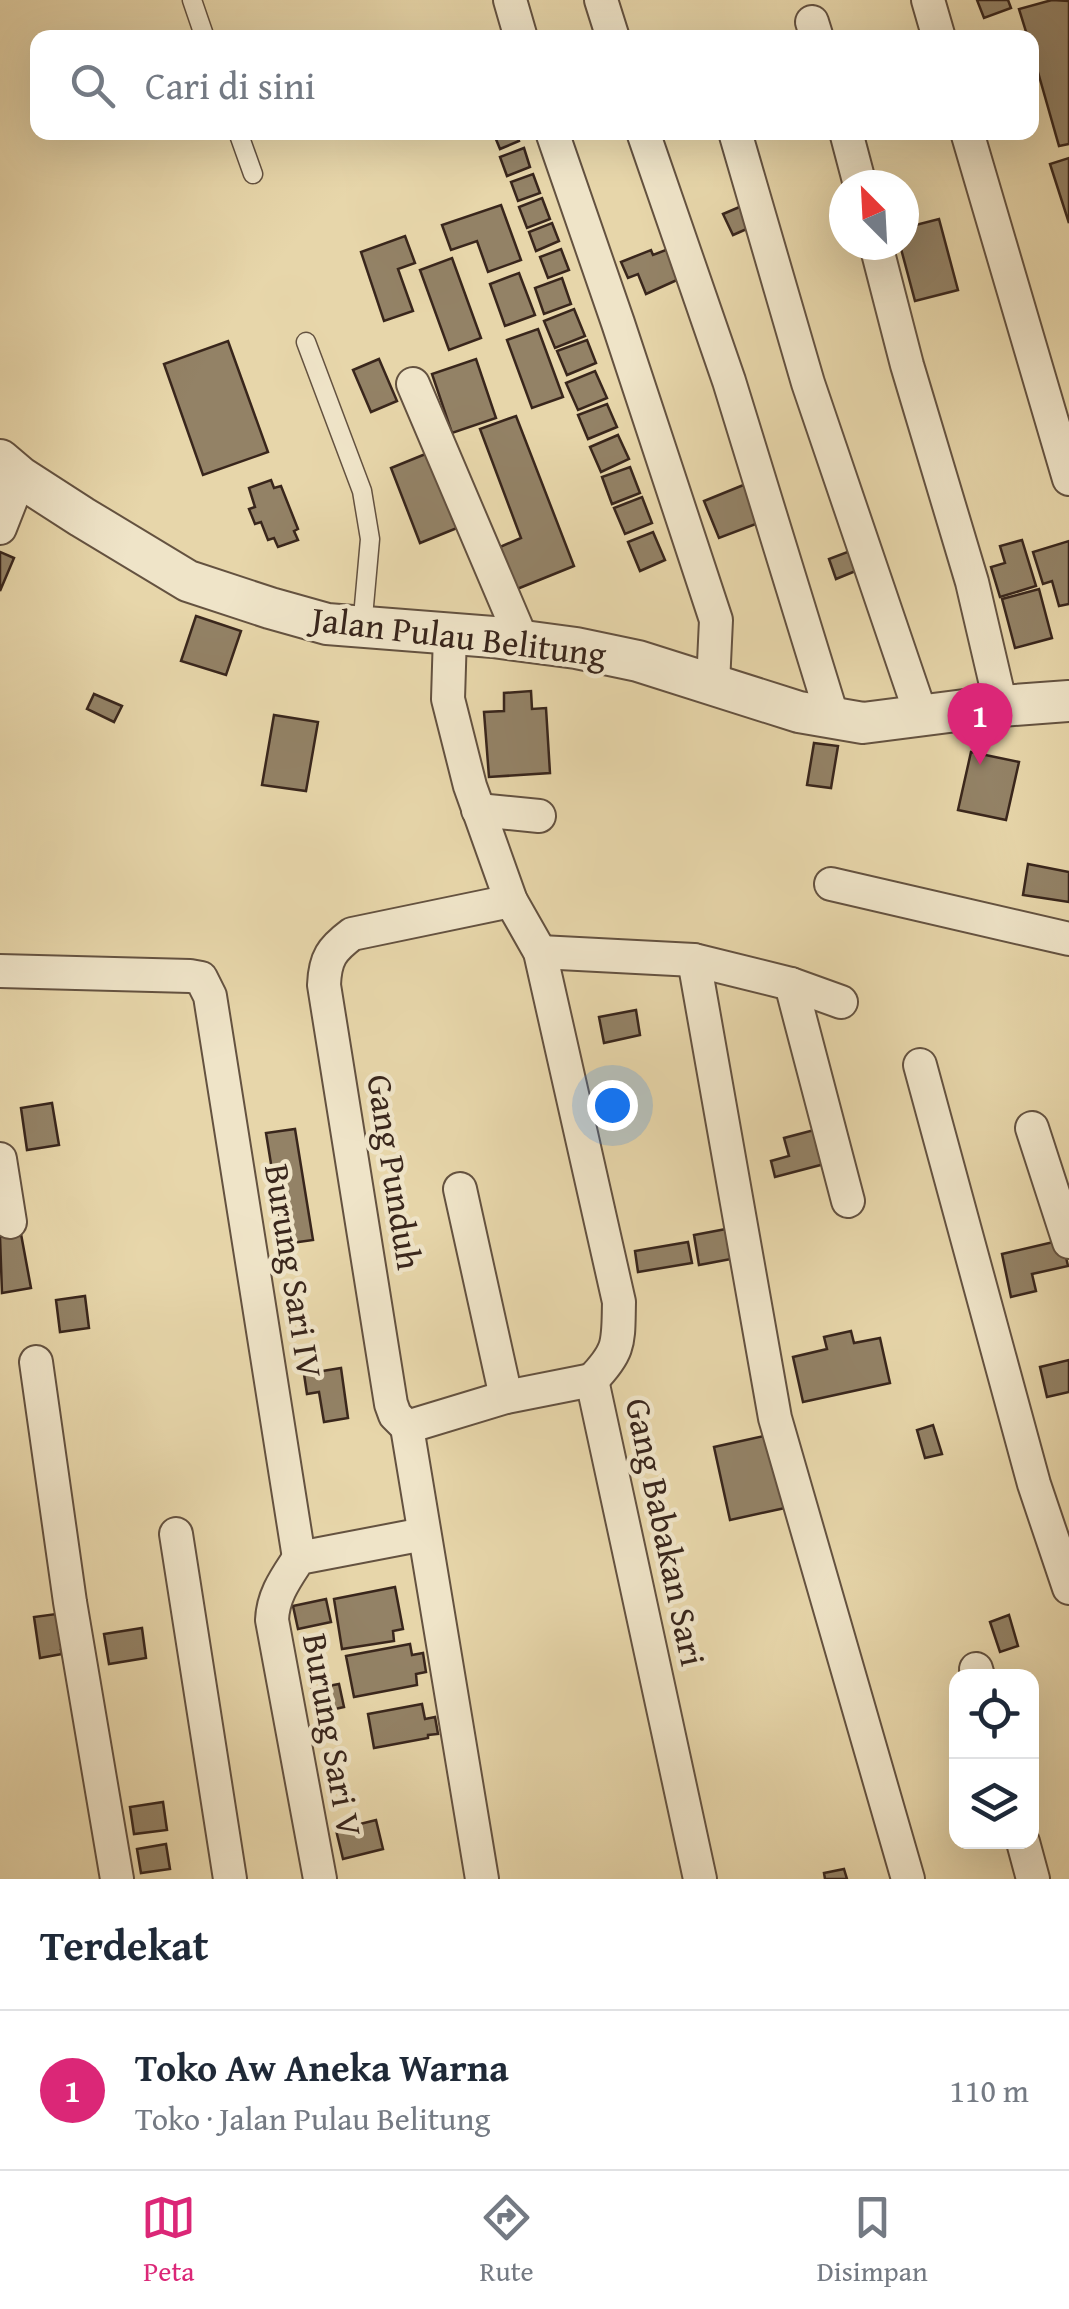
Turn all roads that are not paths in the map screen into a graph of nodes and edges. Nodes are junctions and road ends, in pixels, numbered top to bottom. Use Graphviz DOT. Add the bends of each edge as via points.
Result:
graph roads {
  1 [pos="192,0"];
  2 [pos="510,0"];
  3 [pos="601,0"];
  4 [pos="928,0"];
  5 [pos="202,30"];
  6 [pos="519,30"];
  7 [pos="610,30"];
  8 [pos="937,30"];
  9 [pos="241,140"];
  10 [pos="555,140"];
  11 [pos="646,140"];
  12 [pos="736,140"];
  13 [pos="848,140"];
  14 [pos="969,140"];
  15 [pos="856,170"];
  16 [pos="253,174"];
  17 [pos="880,260"];
  18 [pos="306,342"];
  19 [pos="414,384"];
  20 [pos="10,469"];
  21 [pos="1069,478"];
  22 [pos="0,528"];
  23 [pos="362,628"];
  24 [pos="522,640"];
  25 [pos="449,646"];
  26 [pos="713,684"];
  27 [pos="1069,701"];
  28 [pos="1002,706"];
  29 [pos="922,715"];
  30 [pos="833,718"];
  31 [pos="478,810"];
  32 [pos="539,816"];
  33 [pos="831,884"];
  34 [pos="510,901"];
  35 [pos="1069,939"];
  36 [pos="540,952"];
  37 [pos="694,960"];
  38 [pos="0,971"];
  39 [pos="791,984"];
  40 [pos="840,1002"];
  41 [pos="920,1065"];
  42 [pos="1032,1128"];
  43 [pos="0,1159"];
  44 [pos="460,1189"];
  45 [pos="848,1201"];
  46 [pos="10,1222"];
  47 [pos="1069,1242"];
  48 [pos="36,1362"];
  49 [pos="592,1380"];
  50 [pos="506,1397"];
  51 [pos="406,1428"];
  52 [pos="176,1534"];
  53 [pos="424,1534"];
  54 [pos="299,1558"];
  55 [pos="1069,1588"];
  56 [pos="1025,1849"];
  57 [pos="117,1879"];
  58 [pos="230,1879"];
  59 [pos="320,1879"];
  60 [pos="482,1879"];
  61 [pos="700,1879"];
  62 [pos="908,1879"];
  63 [pos="1033,1879"];
  1 -- 5 [label="lane"];
  2 -- 6 [label="street"];
  3 -- 7 [label="street"];
  4 -- 8 [label="street"];
  9 -- 16 [label="lane"];
  10 -- 26 [label="street" via="716,620"];
  11 -- 30 [label="street" via="729,380"];
  12 -- 29 [label="street" via="808,383"];
  13 -- 15 [label="street"];
  14 -- 21 [label="street"];
  17 -- 28 [label="street"];
  18 -- 23 [label="lane" via="362,491 370,539"];
  19 -- 24 [label="street"];
  20 -- 22 [label="street"];
  20 -- 23 [label="street, Jalan Pulau Belitung" via="188,580 308,619"];
  23 -- 25 [label="street, Jalan Pulau Belitung"];
  24 -- 25 [label="street, Jalan Pulau Belitung"];
  24 -- 26 [label="street, Jalan Pulau Belitung" via="638,661"];
  25 -- 31 [label="street, Gang Babakan Sari" via="448,699"];
  26 -- 30 [label="street, Jalan Pulau Belitung"];
  27 -- 28 [label="street, Jalan Pulau Belitung"];
  28 -- 29 [label="street, Jalan Pulau Belitung"];
  29 -- 30 [label="street, Jalan Pulau Belitung" via="863,723"];
  31 -- 32 [label="street"];
  31 -- 34 [label="street, Gang Babakan Sari"];
  33 -- 35 [label="street"];
  34 -- 36 [label="street, Gang Babakan Sari"];
  34 -- 51 [label="street, Gang Punduh" via="352,934 324,968 391,1404"];
  36 -- 37 [label="street"];
  36 -- 49 [label="street, Gang Babakan Sari" via="619,1302 612,1359"];
  37 -- 39 [label="street"];
  37 -- 62 [label="street" via="775,1418"];
  38 -- 54 [label="street, Burung Sari IV" via="201,978 210,996"];
  39 -- 40 [label="street"];
  39 -- 45 [label="street"];
  41 -- 55 [label="street" via="1034,1484"];
  42 -- 47 [label="street"];
  43 -- 46 [label="street"];
  44 -- 50 [label="street"];
  48 -- 57 [label="street"];
  49 -- 50 [label="street"];
  49 -- 61 [label="street, Gang Babakan Sari"];
  50 -- 51 [label="street"];
  51 -- 53 [label="street, Gang Punduh"];
  52 -- 58 [label="street"];
  53 -- 54 [label="street"];
  53 -- 60 [label="street, Gang Punduh"];
  54 -- 59 [label="street, Burung Sari V" via="276,1597 272,1620"];
  56 -- 63 [label="street"];
}
